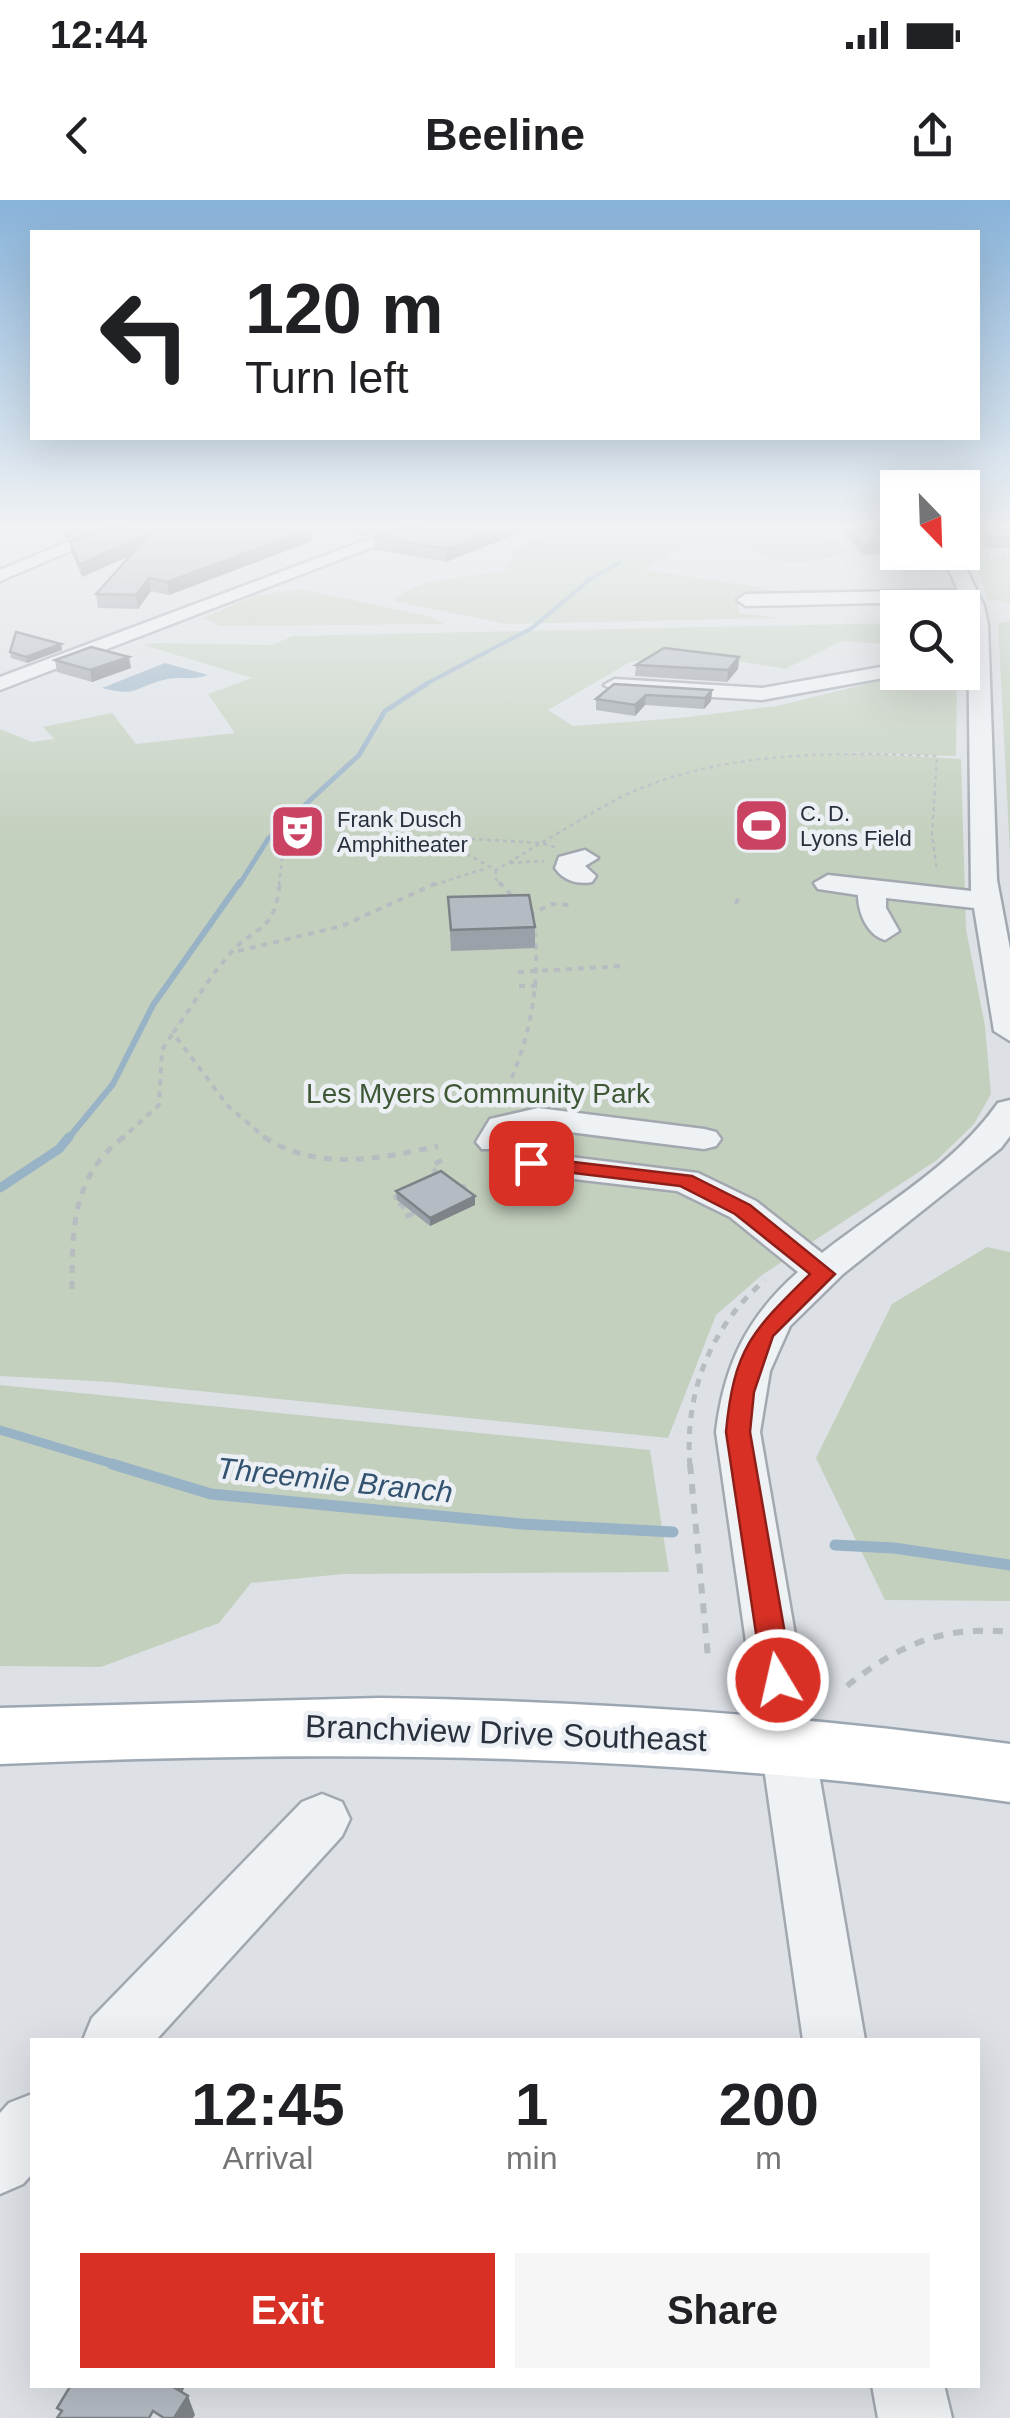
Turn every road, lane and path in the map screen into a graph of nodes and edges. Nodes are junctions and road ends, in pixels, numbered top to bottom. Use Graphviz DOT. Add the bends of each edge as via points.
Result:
graph roads {
  1 [pos="140,632"];
  2 [pos="880,673"];
  3 [pos="0,684"];
  4 [pos="615,686"];
  5 [pos="973,690"];
  6 [pos="982,828"];
  7 [pos="1010,834"];
  8 [pos="284,842"];
  9 [pos="541,842"];
  10 [pos="531,848"];
  11 [pos="578,861"];
  12 [pos="508,863"];
  13 [pos="487,868"];
  14 [pos="496,870"];
  15 [pos="937,873"];
  16 [pos="740,893"];
  17 [pos="830,893"];
  18 [pos="569,904"];
  19 [pos="736,904"];
  20 [pos="987,911"];
  21 [pos="534,933"];
  22 [pos="230,953"];
  23 [pos="624,966"];
  24 [pos="540,971"];
  25 [pos="518,972"];
  26 [pos="519,986"];
  27 [pos="538,986"];
  28 [pos="1010,1031"];
  29 [pos="172,1033"];
  30 [pos="499,1106"];
  31 [pos="1010,1110"];
  32 [pos="704,1139"];
  33 [pos="494,1142"];
  34 [pos="438,1146"];
  35 [pos="444,1158"];
  36 [pos="531,1163"];
  37 [pos="440,1176"];
  38 [pos="473,1182"];
  39 [pos="425,1184"];
  40 [pos="409,1191"];
  41 [pos="404,1217"];
  42 [pos="824,1274"];
  43 [pos="72,1289"];
  44 [pos="1010,1632"];
  45 [pos="846,1686"];
  46 [pos="0,1736"];
  47 [pos="789,1744"];
  48 [pos="1010,1774"];
  49 [pos="322,1819"];
  50 [pos="116,2038"];
  51 [pos="834,2038"];
  52 [pos="30,2128"];
  53 [pos="0,2160"];
  54 [pos="909,2388"];
  55 [pos="915,2418"];
  1 -- 3 [label="street"];
  2 -- 4 [label="street" via="762,694"];
  5 -- 6 [label="street"];
  6 -- 7 [label="street"];
  6 -- 20 [label="street"];
  8 -- 22 [label="path" via="277,905 267,926"];
  9 -- 10 [label="path"];
  9 -- 11 [label="path"];
  9 -- 13 [label="path" via="471,839 462,852"];
  9 -- 15 [label="path" via="648,785 722,765 814,755 937,756"];
  10 -- 12 [label="path"];
  10 -- 12 [label="path" via="549,862"];
  12 -- 14 [label="path"];
  13 -- 14 [label="path"];
  13 -- 22 [label="path" via="453,876 342,926"];
  14 -- 18 [label="path" via="502,889 529,916"];
  16 -- 19 [label="path"];
  17 -- 20 [label="street" via="877,909"];
  20 -- 28 [label="street"];
  21 -- 24 [label="path"];
  22 -- 29 [label="path"];
  23 -- 24 [label="path"];
  24 -- 25 [label="path"];
  24 -- 27 [label="path"];
  26 -- 27 [label="path"];
  27 -- 30 [label="path" via="524,1052"];
  29 -- 34 [label="path" via="231,1113 297,1157 374,1162"];
  29 -- 43 [label="path" via="160,1050 162,1100 98,1157 79,1188"];
  31 -- 42 [label="street" via="966,1163"];
  32 -- 33 [label="street" via="538,1118 502,1126"];
  35 -- 37 [label="path" via="431,1166"];
  36 -- 42 [label="street" via="685,1181 742,1210"];
  37 -- 38 [label="path" via="459,1189"];
  37 -- 39 [label="path"];
  40 -- 41 [label="path" via="393,1198 412,1214"];
  42 -- 47 [label="street" via="763,1333 742,1392 738,1432"];
  44 -- 45 [label="path" via="933,1632 888,1652"];
  46 -- 47 [label="main road, Branchview Drive Southeast" via="234,1724 418,1725"];
  47 -- 48 [label="main road, Branchview Drive Southeast"];
  47 -- 51 [label="street"];
  49 -- 50 [label="street"];
  52 -- 53 [label="street"];
  54 -- 55 [label="street"];
}
